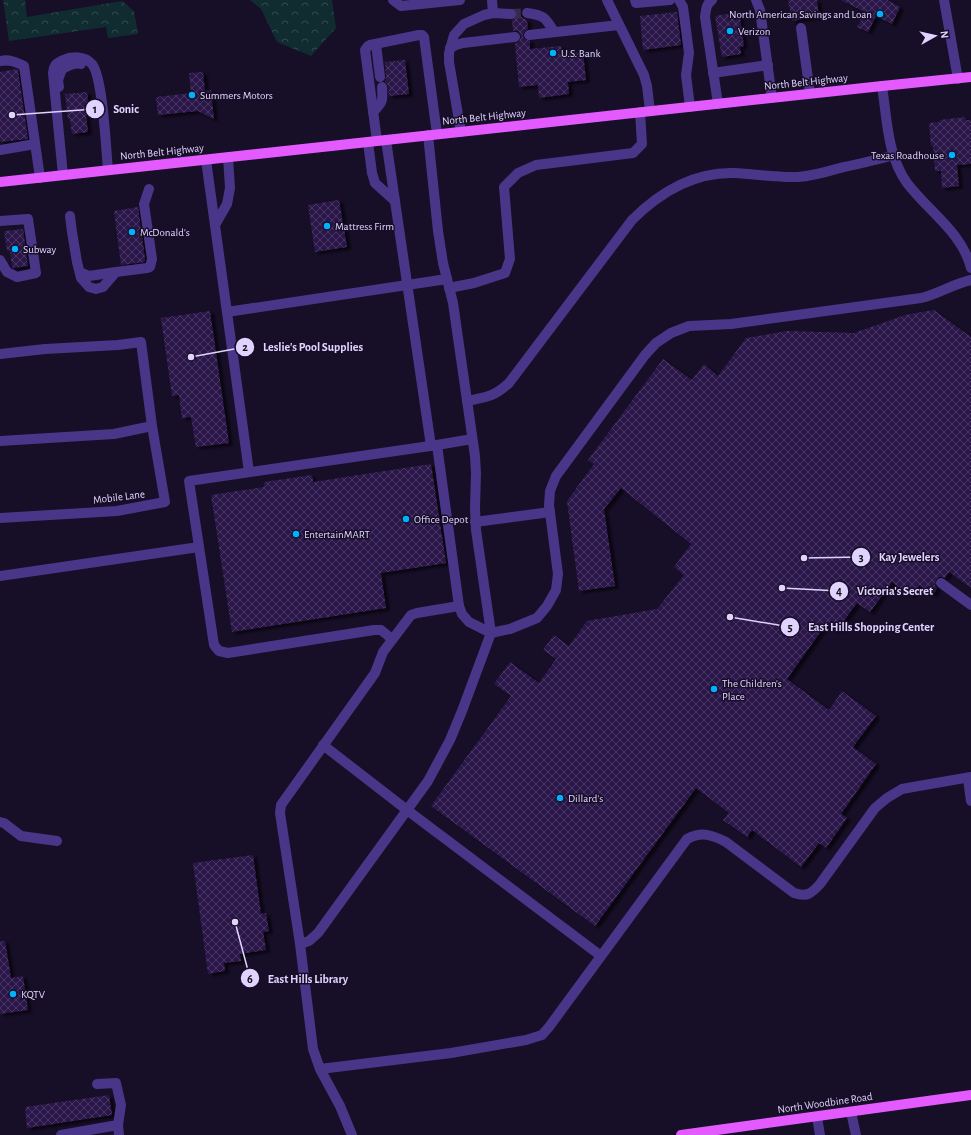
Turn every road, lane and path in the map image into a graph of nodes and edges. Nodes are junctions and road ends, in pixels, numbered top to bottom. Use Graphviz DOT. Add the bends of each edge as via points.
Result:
graph roads {
  1 [pos="393,0"];
  2 [pos="460,0"];
  3 [pos="492,0"];
  4 [pos="607,0"];
  5 [pos="634,0"];
  6 [pos="670,0"];
  7 [pos="679,0"];
  8 [pos="712,0"];
  9 [pos="756,0"];
  10 [pos="944,0"];
  11 [pos="493,13"];
  12 [pos="527,13"];
  13 [pos="511,14"];
  14 [pos="619,24"];
  15 [pos="801,28"];
  16 [pos="554,32"];
  17 [pos="529,35"];
  18 [pos="515,36"];
  19 [pos="376,44"];
  20 [pos="450,48"];
  21 [pos="0,62"];
  22 [pos="768,65"];
  23 [pos="713,73"];
  24 [pos="971,78"];
  25 [pos="958,79"];
  26 [pos="882,86"];
  27 [pos="810,94"];
  28 [pos="772,98"];
  29 [pos="718,104"];
  30 [pos="690,107"];
  31 [pos="373,112"];
  32 [pos="645,112"];
  33 [pos="461,132"];
  34 [pos="432,135"];
  35 [pos="377,141"];
  36 [pos="35,144"];
  37 [pos="0,150"];
  38 [pos="894,155"];
  39 [pos="228,157"];
  40 [pos="206,160"];
  41 [pos="108,170"];
  42 [pos="63,175"];
  43 [pos="40,178"];
  44 [pos="0,182"];
  45 [pos="149,189"];
  46 [pos="395,201"];
  47 [pos="70,216"];
  48 [pos="0,221"];
  49 [pos="215,225"];
  50 [pos="0,260"];
  51 [pos="971,268"];
  52 [pos="971,280"];
  53 [pos="448,284"];
  54 [pos="407,285"];
  55 [pos="227,312"];
  56 [pos="0,354"];
  57 [pos="467,401"];
  58 [pos="152,426"];
  59 [pos="472,439"];
  60 [pos="0,441"];
  61 [pos="434,445"];
  62 [pos="249,472"];
  63 [pos="550,512"];
  64 [pos="0,518"];
  65 [pos="476,522"];
  66 [pos="198,547"];
  67 [pos="0,576"];
  68 [pos="941,583"];
  69 [pos="971,605"];
  70 [pos="459,606"];
  71 [pos="491,633"];
  72 [pos="392,639"];
  73 [pos="323,745"];
  74 [pos="969,778"];
  75 [pos="971,801"];
  76 [pos="407,810"];
  77 [pos="0,822"];
  78 [pos="56,841"];
  79 [pos="300,944"];
  80 [pos="601,956"];
  81 [pos="320,1069"];
  82 [pos="97,1084"];
  83 [pos="971,1095"];
  84 [pos="851,1112"];
  85 [pos="817,1117"];
  86 [pos="119,1130"];
  87 [pos="93,1132"];
  88 [pos="67,1135"];
  89 [pos="352,1135"];
  90 [pos="681,1135"];
  91 [pos="820,1135"];
  92 [pos="856,1135"];
  1 -- 2 [label="street" via="401,6"];
  3 -- 11 [label="street"];
  4 -- 14 [label="street"];
  5 -- 6 [label="street" via="636,3"];
  7 -- 30 [label="street" via="683,7 689,53 686,75"];
  8 -- 23 [label="street" via="706,8 705,17"];
  9 -- 22 [label="street" via="760,10"];
  10 -- 25 [label="street"];
  11 -- 13 [label="street"];
  11 -- 20 [label="street" via="464,24 454,35"];
  12 -- 16 [label="street" via="538,14 548,20"];
  14 -- 16 [label="street"];
  14 -- 32 [label="street" via="644,75 647,86"];
  15 -- 27 [label="street"];
  16 -- 17 [label="street"];
  18 -- 20 [label="street" via="464,43"];
  19 -- 31 [label="street" via="383,100"];
  19 -- 31 [label="street" via="368,46 365,50"];
  19 -- 34 [label="street" via="419,35 424,38"];
  20 -- 33 [label="street" via="449,62"];
  21 -- 36 [label="street" via="15,61 24,66"];
  22 -- 23 [label="street"];
  22 -- 28 [label="street"];
  23 -- 29 [label="street"];
  24 -- 25 [label="main road, North Belt Highway"];
  25 -- 26 [label="main road, North Belt Highway"];
  26 -- 27 [label="main road, North Belt Highway"];
  26 -- 38 [label="street"];
  27 -- 28 [label="main road, North Belt Highway"];
  28 -- 29 [label="main road, North Belt Highway"];
  29 -- 30 [label="main road, North Belt Highway"];
  30 -- 32 [label="main road, North Belt Highway"];
  31 -- 35 [label="street"];
  32 -- 33 [label="main road, North Belt Highway"];
  32 -- 53 [label="street" via="642,144 633,153 536,165 518,173 504,186 510,259 505,273 474,283"];
  33 -- 34 [label="main road, North Belt Highway"];
  34 -- 35 [label="main road, North Belt Highway"];
  34 -- 53 [label="street" via="438,231"];
  35 -- 39 [label="main road, North Belt Highway"];
  35 -- 46 [label="street"];
  35 -- 46 [label="street" via="372,173 375,183"];
  36 -- 37 [label="street"];
  36 -- 43 [label="street"];
  38 -- 51 [label="street" via="907,182 958,239"];
  38 -- 57 [label="street" via="804,176 734,173 695,178 656,198 632,220 509,383 500,392 491,396"];
  39 -- 40 [label="main road, North Belt Highway"];
  39 -- 49 [label="street" via="230,188 227,204"];
  40 -- 41 [label="main road, North Belt Highway"];
  40 -- 49 [label="street"];
  41 -- 42 [label="main road, North Belt Highway"];
  41 -- 42 [label="street" via="102,104 96,72 87,60 76,57 68,58 53,67"];
  42 -- 43 [label="main road, North Belt Highway"];
  43 -- 44 [label="main road, North Belt Highway"];
  45 -- 47 [label="street" via="144,204 152,259 150,267 116,272 103,287 89,287 82,278"];
  46 -- 54 [label="street"];
  48 -- 50 [label="street" via="28,219 36,273 17,277 7,272"];
  49 -- 55 [label="street"];
  52 -- 63 [label="street" via="921,298 731,324 689,326 671,333 656,343 645,355 556,476 550,491"];
  53 -- 54 [label="street"];
  53 -- 57 [label="street"];
  54 -- 55 [label="street"];
  54 -- 61 [label="street"];
  55 -- 62 [label="street"];
  56 -- 58 [label="street, Mobile Lane" via="45,348 141,342"];
  57 -- 59 [label="street"];
  58 -- 60 [label="street" via="114,434"];
  58 -- 64 [label="street, Mobile Lane" via="165,502 117,511"];
  59 -- 61 [label="street"];
  59 -- 65 [label="street" via="476,473"];
  61 -- 62 [label="street"];
  61 -- 70 [label="street"];
  62 -- 66 [label="street" via="189,481"];
  63 -- 65 [label="street"];
  63 -- 71 [label="street" via="558,574 556,590 537,618 510,629"];
  65 -- 71 [label="street"];
  66 -- 67 [label="street"];
  66 -- 72 [label="street" via="214,646 218,651 228,652 374,630 381,630"];
  68 -- 69 [label="street"];
  70 -- 71 [label="street" via="469,622"];
  70 -- 72 [label="street" via="410,615"];
  71 -- 76 [label="street" via="450,740 428,780"];
  72 -- 73 [label="street" via="383,652 375,673"];
  73 -- 76 [label="street"];
  73 -- 79 [label="street" via="281,804 280,812"];
  74 -- 75 [label="street"];
  74 -- 80 [label="street" via="914,787 887,798 875,808 820,884 803,896 794,893 726,842 715,836 694,835 687,839"];
  76 -- 79 [label="street" via="318,933 309,941"];
  76 -- 80 [label="street"];
  77 -- 78 [label="street" via="21,836"];
  79 -- 81 [label="street" via="313,1049"];
  80 -- 81 [label="street" via="542,1035 451,1053"];
  81 -- 89 [label="street"];
  82 -- 86 [label="street" via="116,1083 121,1105"];
  83 -- 84 [label="main road, North Woodbine Road"];
  84 -- 85 [label="main road, North Woodbine Road"];
  84 -- 92 [label="street"];
  85 -- 90 [label="main road, North Woodbine Road"];
  85 -- 91 [label="street"];
  86 -- 87 [label="street"];
  87 -- 88 [label="street"];
}
